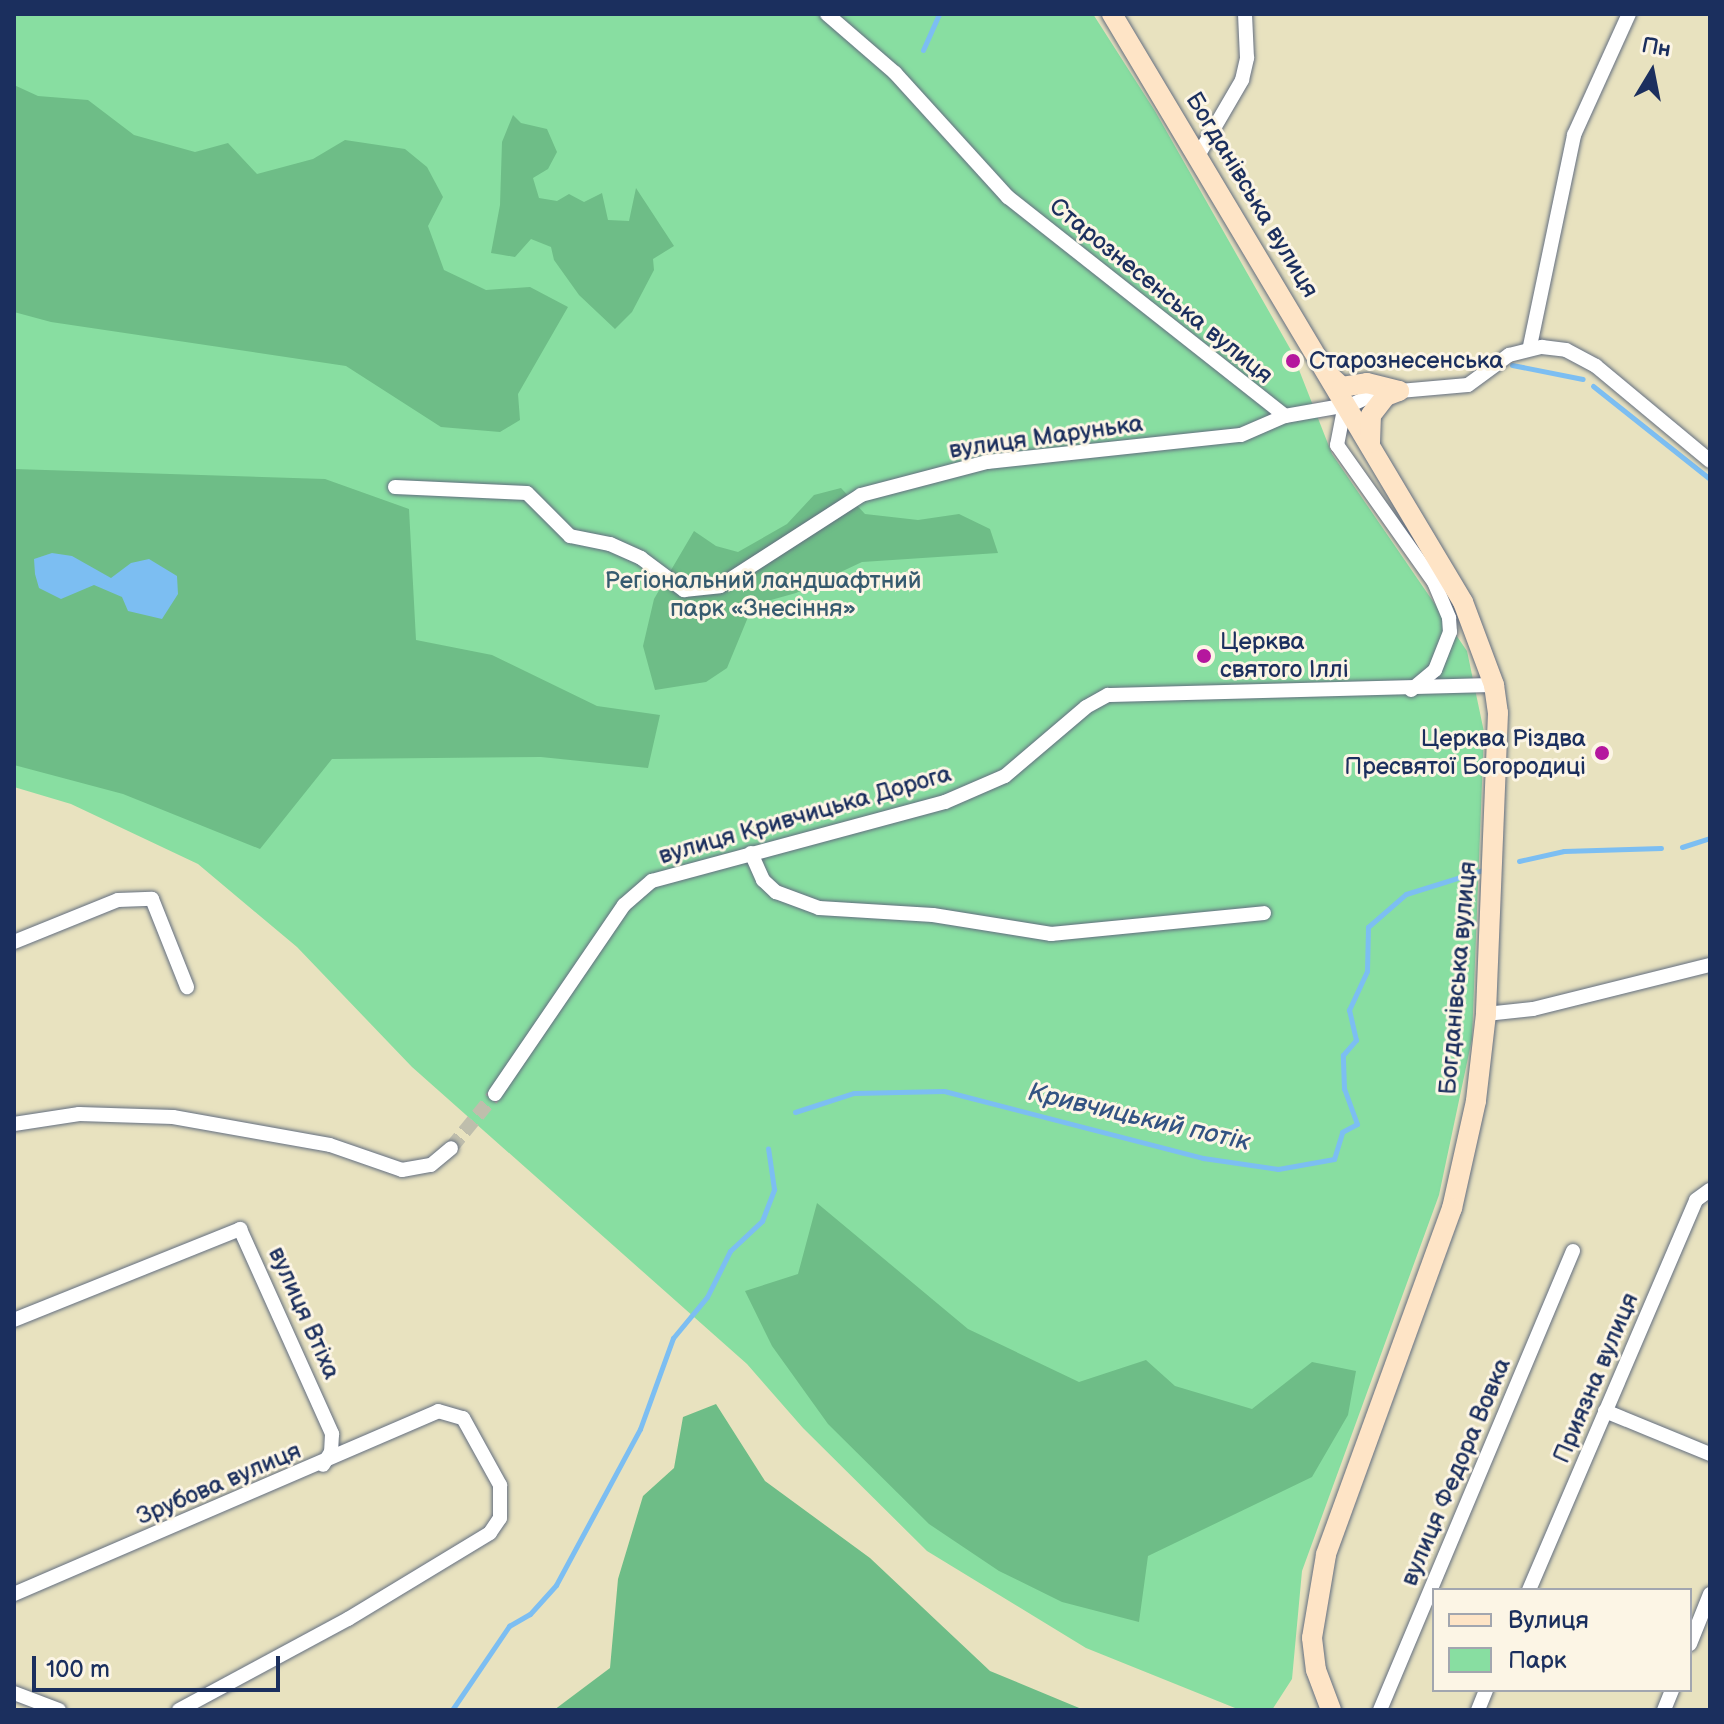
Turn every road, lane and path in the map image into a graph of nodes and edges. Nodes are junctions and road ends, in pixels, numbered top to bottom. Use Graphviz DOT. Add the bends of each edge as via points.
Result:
graph roads {
  1 [pos="827,14"];
  2 [pos="1112,14"];
  3 [pos="1245,14"];
  4 [pos="1629,14"];
  5 [pos="1199,154"];
  6 [pos="1530,346"];
  7 [pos="1327,374"];
  8 [pos="1399,391"];
  9 [pos="1345,404"];
  10 [pos="1285,416"];
  11 [pos="1371,447"];
  12 [pos="1710,461"];
  13 [pos="395,487"];
  14 [pos="1494,685"];
  15 [pos="1411,690"];
  16 [pos="751,853"];
  17 [pos="1264,913"];
  18 [pos="14,942"];
  19 [pos="1710,965"];
  20 [pos="187,987"];
  21 [pos="1486,1014"];
  22 [pos="495,1094"];
  23 [pos="14,1124"];
  24 [pos="451,1148"];
  25 [pos="1710,1190"];
  26 [pos="1573,1251"];
  27 [pos="14,1320"];
  28 [pos="1605,1411"];
  29 [pos="1710,1454"];
  30 [pos="323,1465"];
  31 [pos="1530,1588"];
  32 [pos="14,1594"];
  33 [pos="1710,1594"];
  34 [pos="1692,1639"];
  35 [pos="14,1693"];
  36 [pos="59,1710"];
  37 [pos="179,1710"];
  38 [pos="1331,1710"];
  39 [pos="1380,1710"];
  1 -- 10 [label="street, Старознесенська вулиця" via="895,73 1008,197"];
  2 -- 5 [label="main road, Богданівська вулиця"];
  3 -- 5 [label="street" via="1242,80"];
  4 -- 6 [label="street" via="1574,135"];
  5 -- 7 [label="main road, Богданівська вулиця"];
  6 -- 8 [label="street, Старознесенська вулиця" via="1468,385"];
  6 -- 12 [label="street" via="1566,350 1596,366"];
  7 -- 8 [label="main road" via="1342,387 1367,383"];
  7 -- 9 [label="main road, Богданівська вулиця"];
  8 -- 9 [label="street, Старознесенська вулиця"];
  8 -- 11 [label="main road" via="1386,396 1371,415"];
  9 -- 10 [label="street, Старознесенська вулиця"];
  9 -- 11 [label="main road, Богданівська вулиця"];
  9 -- 15 [label="street" via="1337,445 1434,582 1449,618 1450,632 1435,670"];
  10 -- 13 [label="street, вулиця Марунька" via="1241,435 987,462 874,491 809,526 720,586 684,590 641,558 610,544 570,536 527,493"];
  11 -- 14 [label="main road, Богданівська вулиця" via="1463,602"];
  14 -- 15 [label="street, вулиця Кривчицька Дорога"];
  14 -- 21 [label="main road, Богданівська вулиця" via="1500,751"];
  15 -- 16 [label="street, вулиця Кривчицька Дорога" via="1108,695 993,781 945,802"];
  16 -- 17 [label="street" via="763,880 776,892 819,908 933,915 1051,934"];
  16 -- 22 [label="street, вулиця Кривчицька Дорога" via="638,889"];
  18 -- 20 [label="street" via="118,900 152,899"];
  19 -- 21 [label="street" via="1533,1009"];
  21 -- 38 [label="main road, Богданівська вулиця" via="1476,1101 1452,1208 1326,1555 1315,1603 1316,1670"];
  23 -- 24 [label="street" via="79,1114 173,1117 330,1145 402,1170 431,1165"];
  25 -- 28 [label="street, Приязна вулиця" via="1696,1200"];
  26 -- 39 [label="street, вулиця Федора Вовка"];
  27 -- 30 [label="street, вулиця Втіха" via="240,1229 328,1424 333,1442"];
  28 -- 29 [label="street"];
  28 -- 31 [label="street, Приязна вулиця"];
  30 -- 32 [label="street, Зрубова вулиця"];
  30 -- 37 [label="street, Зрубова вулиця" via="438,1411 463,1418 500,1485 500,1518 490,1533 348,1619"];
  33 -- 34 [label="street"];
  35 -- 36 [label="street"];
}
